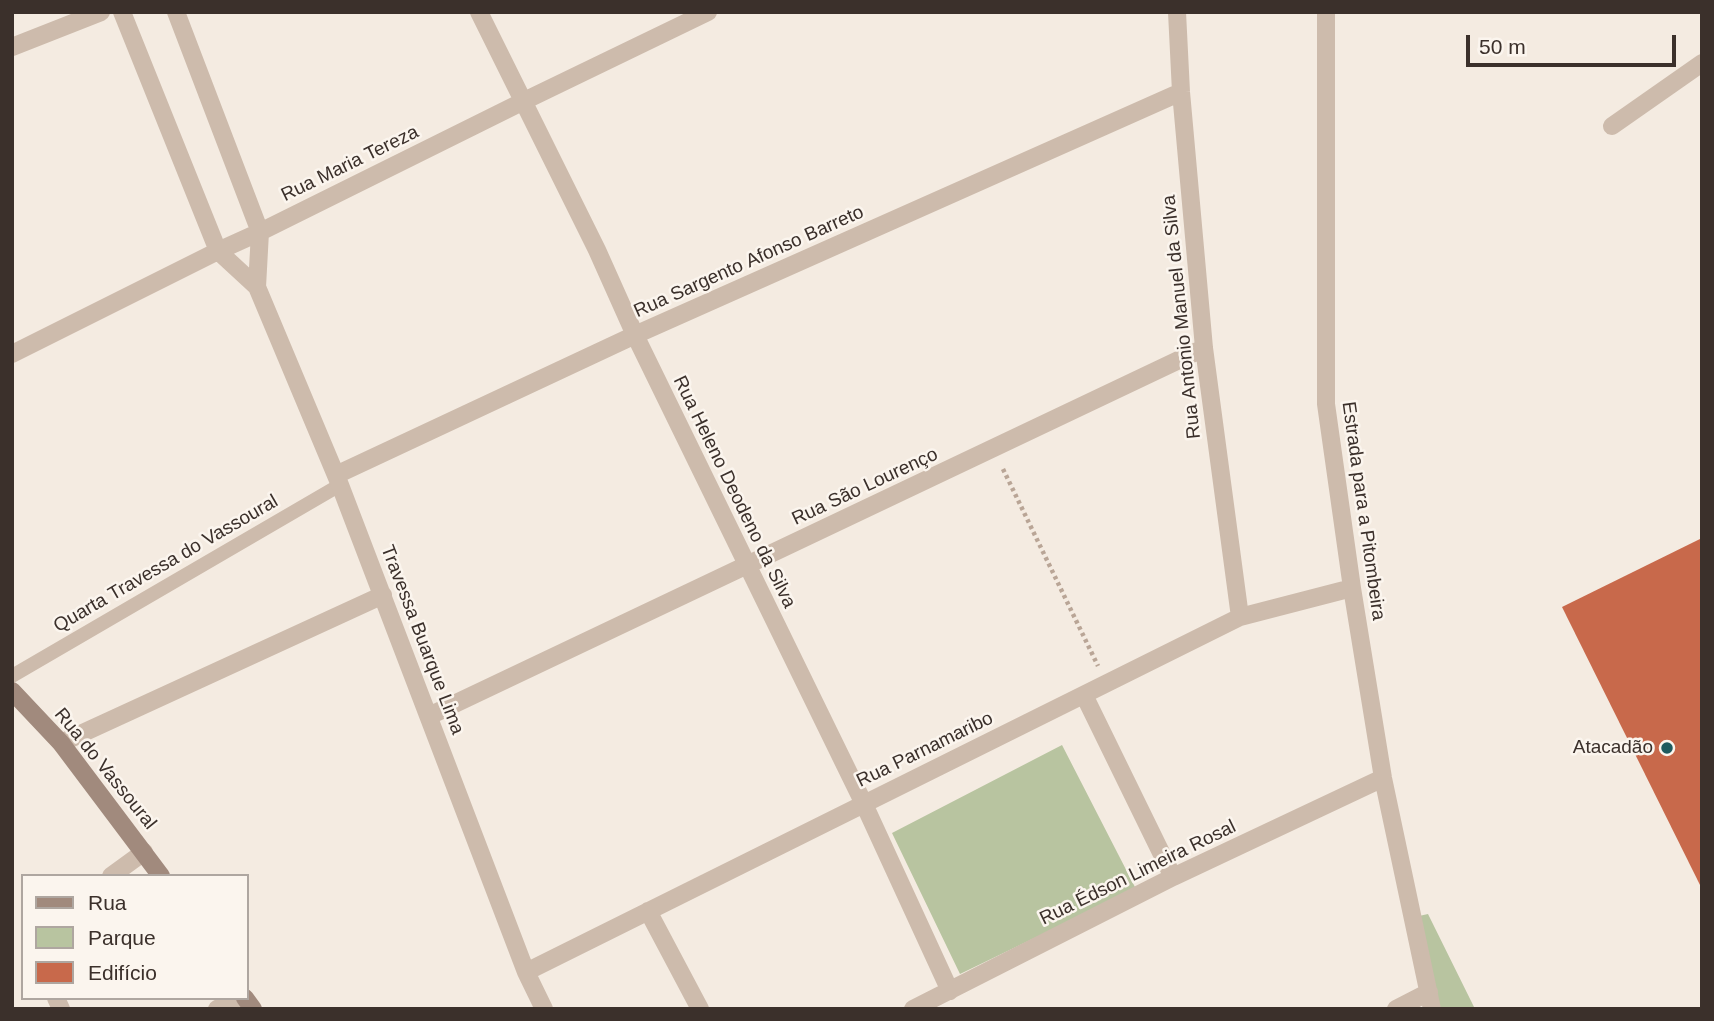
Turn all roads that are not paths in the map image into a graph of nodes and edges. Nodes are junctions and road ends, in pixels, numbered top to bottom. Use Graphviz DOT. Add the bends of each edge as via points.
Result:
graph roads {
  1 [pos="101,12"];
  2 [pos="122,12"];
  3 [pos="176,12"];
  4 [pos="479,12"];
  5 [pos="708,12"];
  6 [pos="1177,12"];
  7 [pos="1326,12"];
  8 [pos="12,47"];
  9 [pos="1702,63"];
  10 [pos="1181,92"];
  11 [pos="524,101"];
  12 [pos="1612,126"];
  13 [pos="260,232"];
  14 [pos="218,251"];
  15 [pos="257,287"];
  16 [pos="635,335"];
  17 [pos="1203,348"];
  18 [pos="12,354"];
  19 [pos="338,480"];
  20 [pos="747,566"];
  21 [pos="1352,588"];
  22 [pos="383,595"];
  23 [pos="1240,617"];
  24 [pos="12,676"];
  25 [pos="12,691"];
  26 [pos="1084,695"];
  27 [pos="429,716"];
  28 [pos="61,743"];
  29 [pos="1383,778"];
  30 [pos="864,804"];
  31 [pos="144,852"];
  32 [pos="114,874"];
  33 [pos="160,874"];
  34 [pos="1173,877"];
  35 [pos="648,911"];
  36 [pos="526,972"];
  37 [pos="950,991"];
  38 [pos="234,1000"];
  39 [pos="1430,1000"];
  40 [pos="217,1009"];
  41 [pos="544,1009"];
  42 [pos="700,1009"];
  43 [pos="913,1009"];
  44 [pos="1396,1009"];
  1 -- 8 [label="street"];
  2 -- 14 [label="street"];
  3 -- 13 [label="street"];
  4 -- 11 [label="street, Rua Heleno Deodeno da Silva"];
  5 -- 11 [label="street, Rua Maria Tereza"];
  6 -- 10 [label="street, Rua Antonio Manuel da Silva"];
  7 -- 21 [label="street, Estrada para a Pitombeira" via="1326,404"];
  9 -- 12 [label="street"];
  10 -- 16 [label="street, Rua Sargento Afonso Barreto"];
  10 -- 17 [label="street, Rua Antonio Manuel da Silva"];
  11 -- 13 [label="street, Rua Maria Tereza"];
  11 -- 16 [label="street, Rua Heleno Deodeno da Silva"];
  13 -- 14 [label="street, Rua Maria Tereza"];
  13 -- 15 [label="street"];
  14 -- 15 [label="street"];
  14 -- 18 [label="street, Rua Maria Tereza"];
  15 -- 19 [label="street, Travessa Buarque Lima"];
  16 -- 19 [label="street, Rua Sargento Afonso Barreto"];
  16 -- 20 [label="street, Rua Heleno Deodeno da Silva"];
  17 -- 20 [label="street, Rua São Lourenço"];
  17 -- 23 [label="street, Rua Antonio Manuel da Silva"];
  19 -- 22 [label="street, Travessa Buarque Lima"];
  19 -- 24 [label="lane, Quarta Travessa do Vassoural"];
  20 -- 27 [label="street, Rua São Lourenço"];
  20 -- 30 [label="street, Rua Heleno Deodeno da Silva"];
  21 -- 23 [label="street, Rua Parnamaribo"];
  21 -- 29 [label="street, Estrada para a Pitombeira"];
  22 -- 27 [label="street, Travessa Buarque Lima"];
  22 -- 28 [label="street"];
  23 -- 26 [label="street, Rua Parnamaribo"];
  25 -- 28 [label="street, Rua do Vassoural"];
  26 -- 30 [label="street, Rua Parnamaribo"];
  26 -- 34 [label="street"];
  27 -- 36 [label="street, Travessa Buarque Lima"];
  28 -- 31 [label="street, Rua do Vassoural"];
  29 -- 34 [label="street, Rua Édson Limeira Rosal"];
  29 -- 39 [label="street, Estrada para a Pitombeira"];
  30 -- 35 [label="street, Rua Parnamaribo"];
  30 -- 37 [label="street, Rua Heleno Deodeno da Silva"];
  31 -- 32 [label="street"];
  31 -- 33 [label="street, Rua do Vassoural"];
  34 -- 37 [label="street, Rua Édson Limeira Rosal"];
  35 -- 36 [label="street, Rua Parnamaribo"];
  35 -- 42 [label="street"];
  36 -- 41 [label="street, Travessa Buarque Lima"];
  37 -- 43 [label="street, Rua Édson Limeira Rosal"];
  38 -- 40 [label="street"];
  39 -- 44 [label="street"];
}
